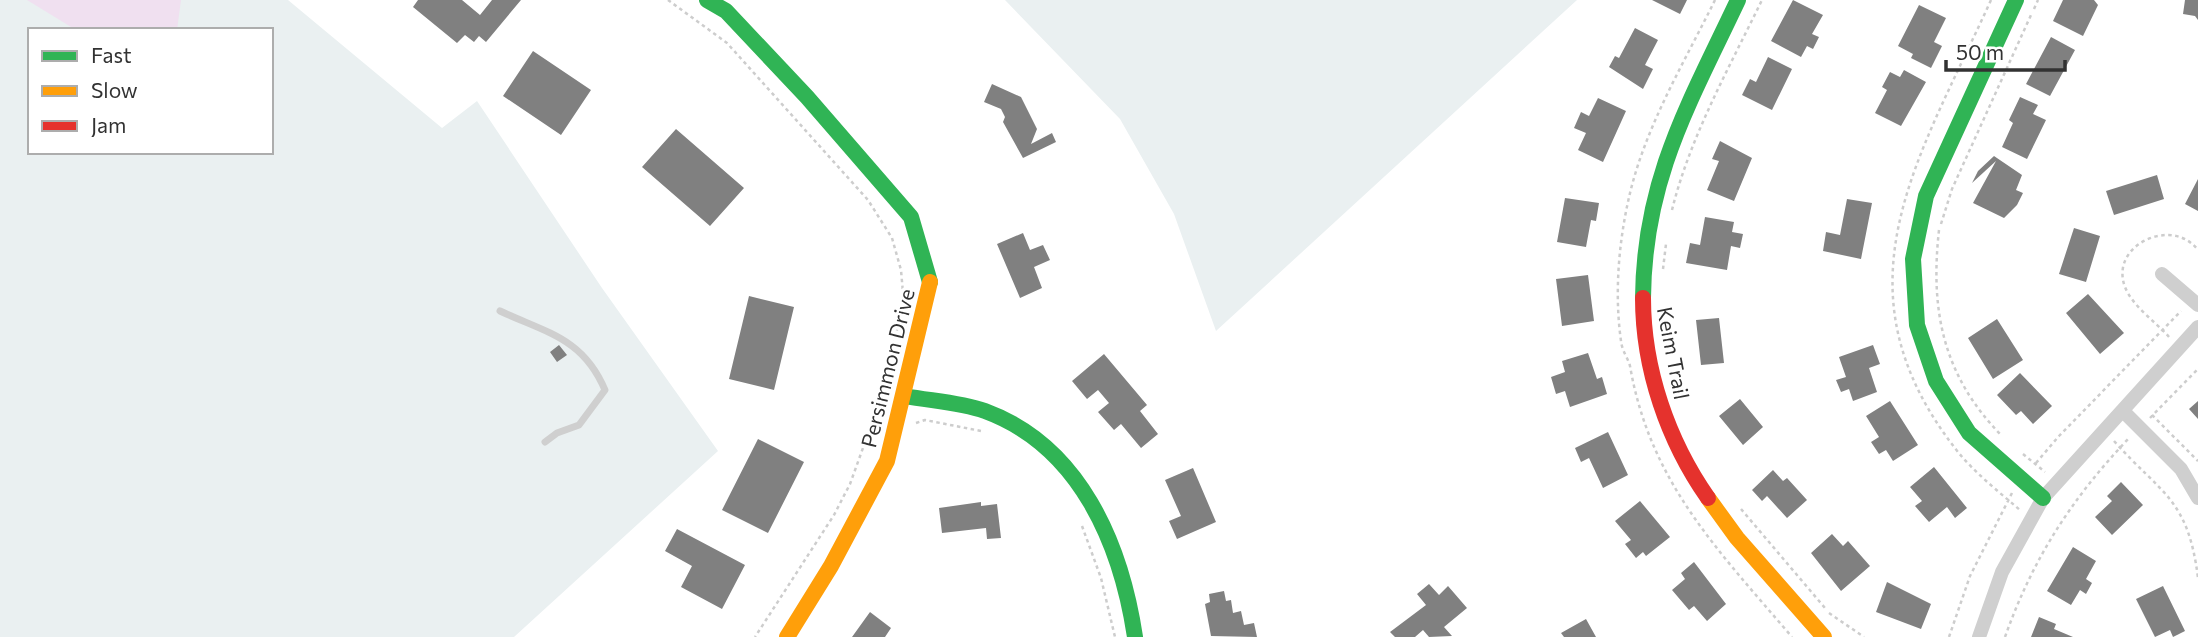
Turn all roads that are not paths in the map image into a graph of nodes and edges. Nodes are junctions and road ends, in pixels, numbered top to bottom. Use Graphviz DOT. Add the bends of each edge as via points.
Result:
graph roads {
  1 [pos="707,0"];
  2 [pos="1738,0"];
  3 [pos="2016,0"];
  4 [pos="2162,274"];
  5 [pos="2195,302"];
  6 [pos="500,311"];
  7 [pos="2198,327"];
  8 [pos="905,396"];
  9 [pos="2124,412"];
  10 [pos="545,442"];
  11 [pos="2043,498"];
  12 [pos="2198,498"];
  13 [pos="787,637"];
  14 [pos="1135,637"];
  15 [pos="1825,637"];
  16 [pos="1979,637"];
  1 -- 8 [label="street, Persimmon Drive" via="726,11 798,87 911,217 930,282"];
  2 -- 15 [label="street, Keim Trail" via="1675,134 1656,188 1644,253 1642,313 1653,379 1669,433 1697,486 1768,579"];
  3 -- 11 [label="street" via="1926,196 1913,258 1917,325 1936,381 1969,433"];
  4 -- 5 [label="street"];
  6 -- 10 [label="lane" via="567,340 589,361 606,390 579,425"];
  7 -- 9 [label="street"];
  8 -- 13 [label="street, Persimmon Drive" via="887,461"];
  8 -- 14 [label="street" via="984,411 1030,432 1065,463 1091,500 1109,541 1124,582"];
  9 -- 11 [label="street"];
  9 -- 12 [label="street" via="2181,469"];
  11 -- 16 [label="street" via="2003,572"];
}
